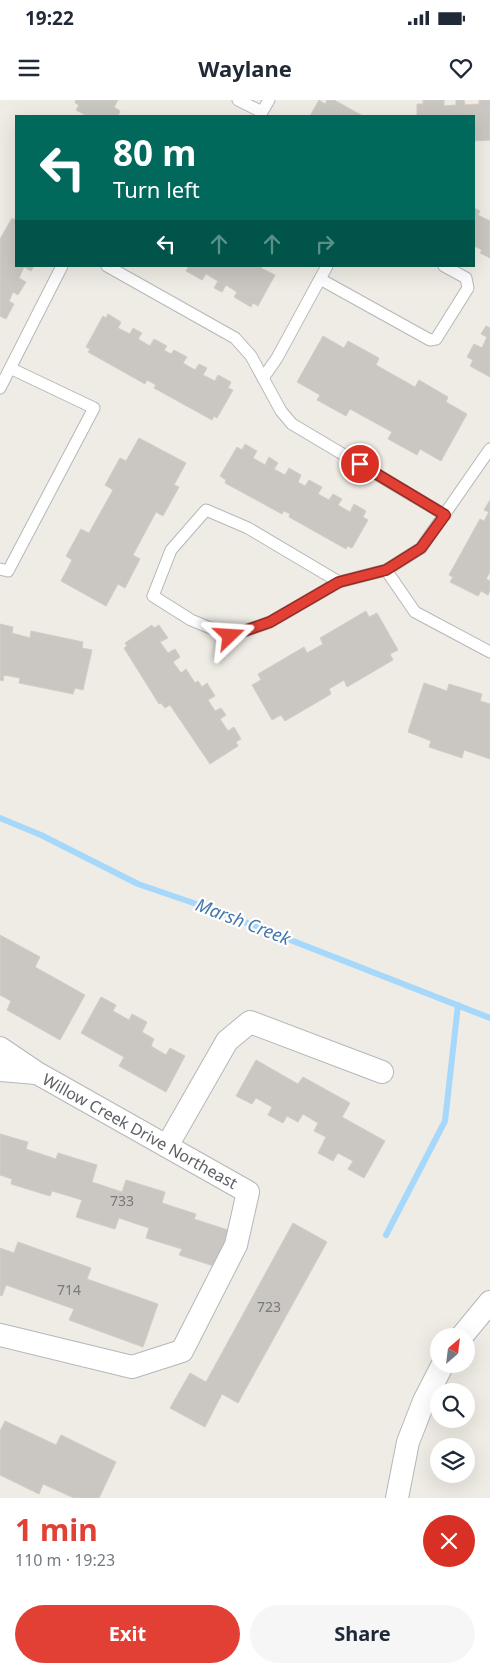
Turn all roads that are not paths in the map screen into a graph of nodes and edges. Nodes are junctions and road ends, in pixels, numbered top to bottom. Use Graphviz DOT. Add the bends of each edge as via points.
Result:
graph roads {
  1 [pos="238,100"];
  2 [pos="269,100"];
  3 [pos="62,267"];
  4 [pos="109,267"];
  5 [pos="326,267"];
  6 [pos="446,267"];
  7 [pos="320,279"];
  8 [pos="12,369"];
  9 [pos="263,378"];
  10 [pos="0,388"];
  11 [pos="490,449"];
  12 [pos="445,515"];
  13 [pos="0,569"];
  14 [pos="386,570"];
  15 [pos="339,582"];
  16 [pos="490,652"];
  17 [pos="0,1048"];
  18 [pos="0,1070"];
  19 [pos="382,1072"];
  20 [pos="37,1073"];
  21 [pos="167,1146"];
  22 [pos="490,1302"];
  23 [pos="469,1328"];
  24 [pos="0,1335"];
  25 [pos="438,1373"];
  26 [pos="398,1498"];
  1 -- 2 [label="lane" via="262,112"];
  3 -- 8 [label="lane"];
  4 -- 9 [label="lane" via="235,338 251,356"];
  5 -- 7 [label="lane"];
  6 -- 7 [label="lane" via="466,278 468,288 436,339 430,340"];
  7 -- 9 [label="lane"];
  8 -- 10 [label="lane"];
  8 -- 13 [label="lane" via="94,408 8,572"];
  9 -- 12 [label="lane" via="292,424"];
  11 -- 12 [label="lane"];
  12 -- 14 [label="lane" via="421,548"];
  14 -- 15 [label="lane"];
  14 -- 16 [label="lane" via="415,612"];
  15 -- 15 [label="lane" via="248,528 206,510 171,550 153,596 191,620 230,636 270,622"];
  17 -- 20 [label="street"];
  18 -- 20 [label="street, Willow Creek Drive Northeast"];
  19 -- 21 [label="street" via="250,1022 227,1041"];
  20 -- 21 [label="street, Willow Creek Drive Northeast"];
  21 -- 24 [label="street, Willow Creek Drive Northeast" via="248,1192 236,1245 182,1351 132,1366"];
  22 -- 23 [label="street"];
  25 -- 26 [label="street" via="408,1442"];
}
